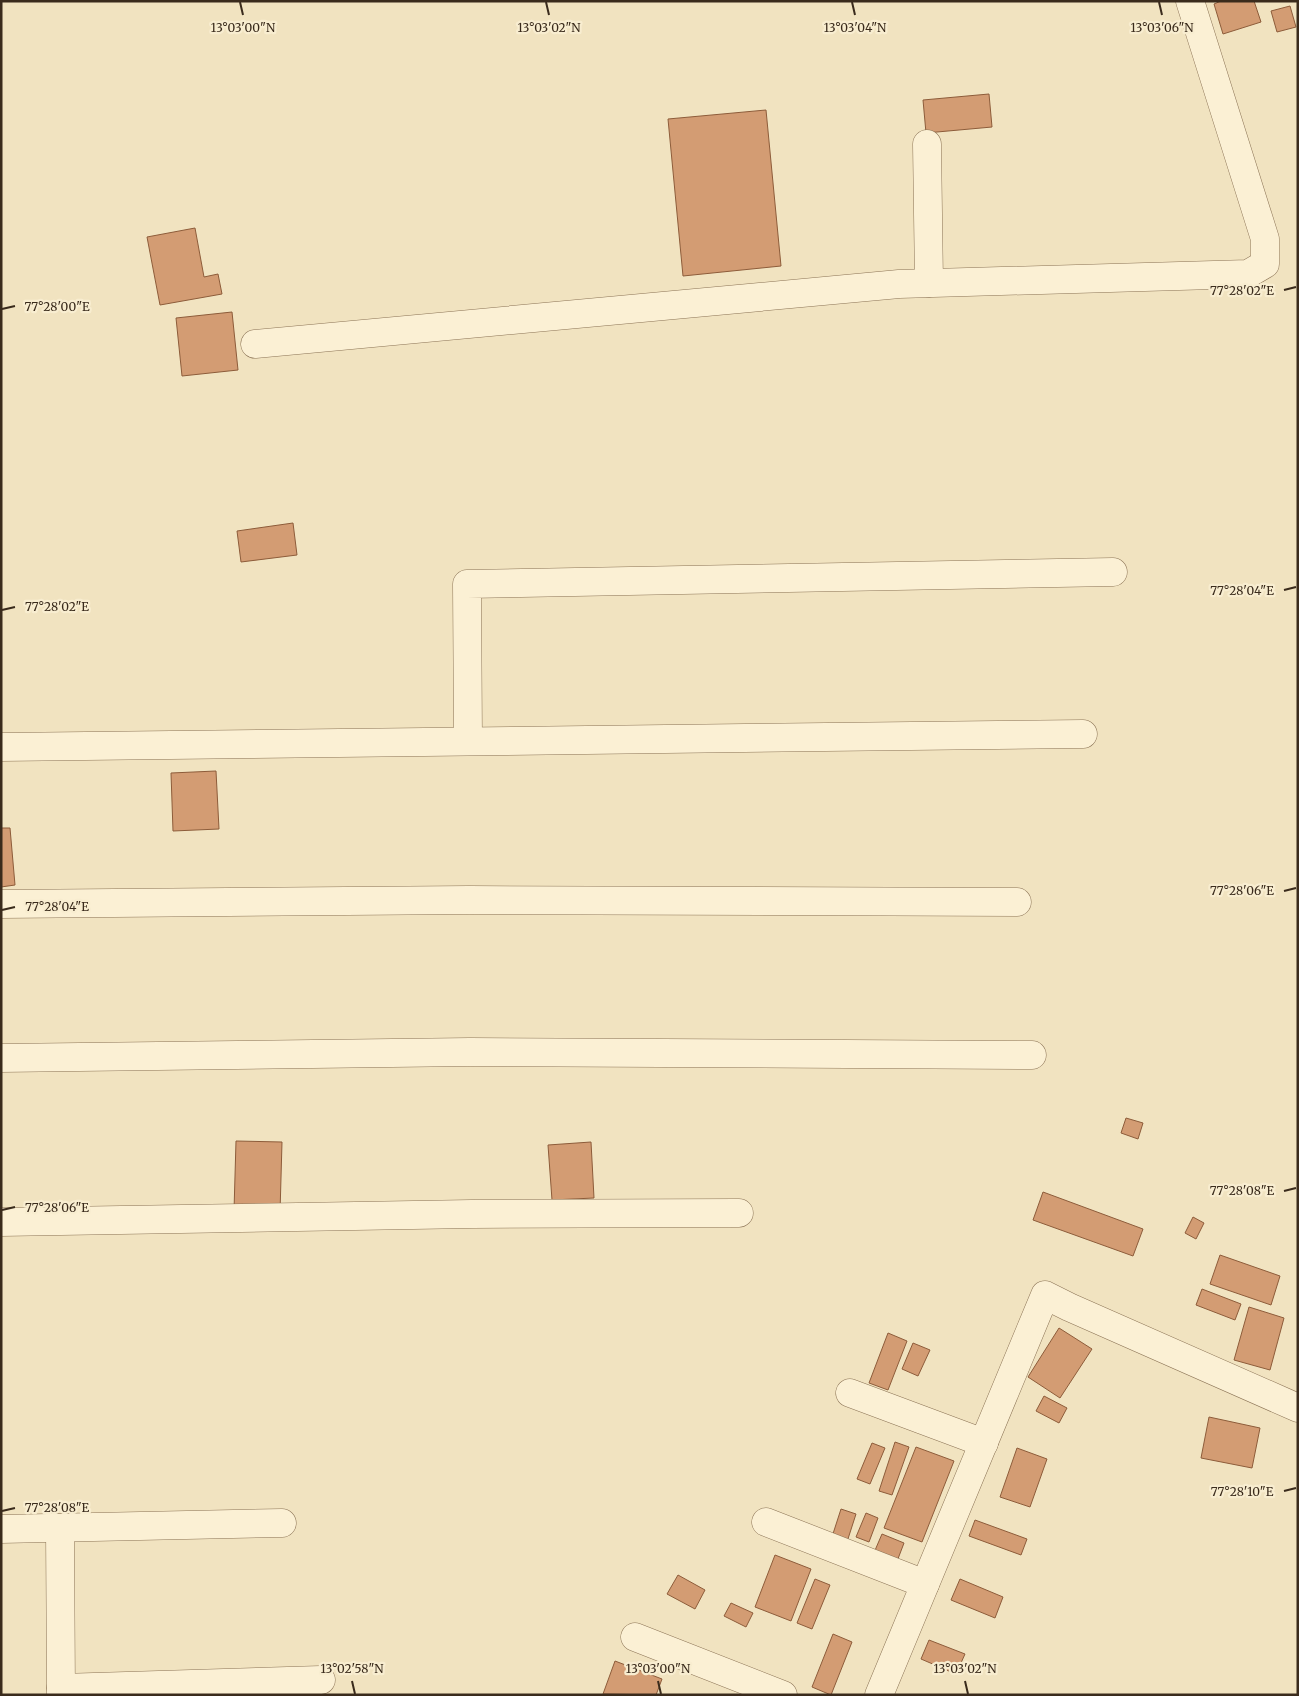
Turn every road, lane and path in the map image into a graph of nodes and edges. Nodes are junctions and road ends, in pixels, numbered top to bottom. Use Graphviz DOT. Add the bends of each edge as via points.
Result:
graph roads {
  1 [pos="1190,1"];
  2 [pos="927,144"];
  3 [pos="929,283"];
  4 [pos="255,344"];
  5 [pos="1113,572"];
  6 [pos="1083,734"];
  7 [pos="468,741"];
  8 [pos="1,747"];
  9 [pos="1017,902"];
  10 [pos="1,904"];
  11 [pos="1032,1055"];
  12 [pos="1,1058"];
  13 [pos="739,1213"];
  14 [pos="1,1222"];
  15 [pos="850,1393"];
  16 [pos="1298,1408"];
  17 [pos="984,1443"];
  18 [pos="766,1522"];
  19 [pos="282,1523"];
  20 [pos="60,1528"];
  21 [pos="1,1529"];
  22 [pos="925,1584"];
  23 [pos="635,1637"];
  24 [pos="321,1680"];
  25 [pos="61,1691"];
  26 [pos="783,1695"];
  27 [pos="879,1695"];
  1 -- 3 [label="street" via="1265,239 1265,264 1248,274"];
  2 -- 3 [label="street"];
  3 -- 4 [label="street"];
  5 -- 7 [label="street" via="467,584"];
  6 -- 7 [label="street"];
  7 -- 8 [label="street"];
  9 -- 10 [label="street" via="459,900"];
  11 -- 12 [label="street" via="470,1052"];
  13 -- 14 [label="street"];
  15 -- 17 [label="street"];
  16 -- 17 [label="street" via="1045,1295"];
  17 -- 22 [label="street"];
  18 -- 22 [label="street"];
  19 -- 20 [label="street"];
  20 -- 21 [label="street"];
  20 -- 25 [label="street"];
  22 -- 27 [label="street"];
  23 -- 26 [label="street"];
  24 -- 25 [label="street"];
}
